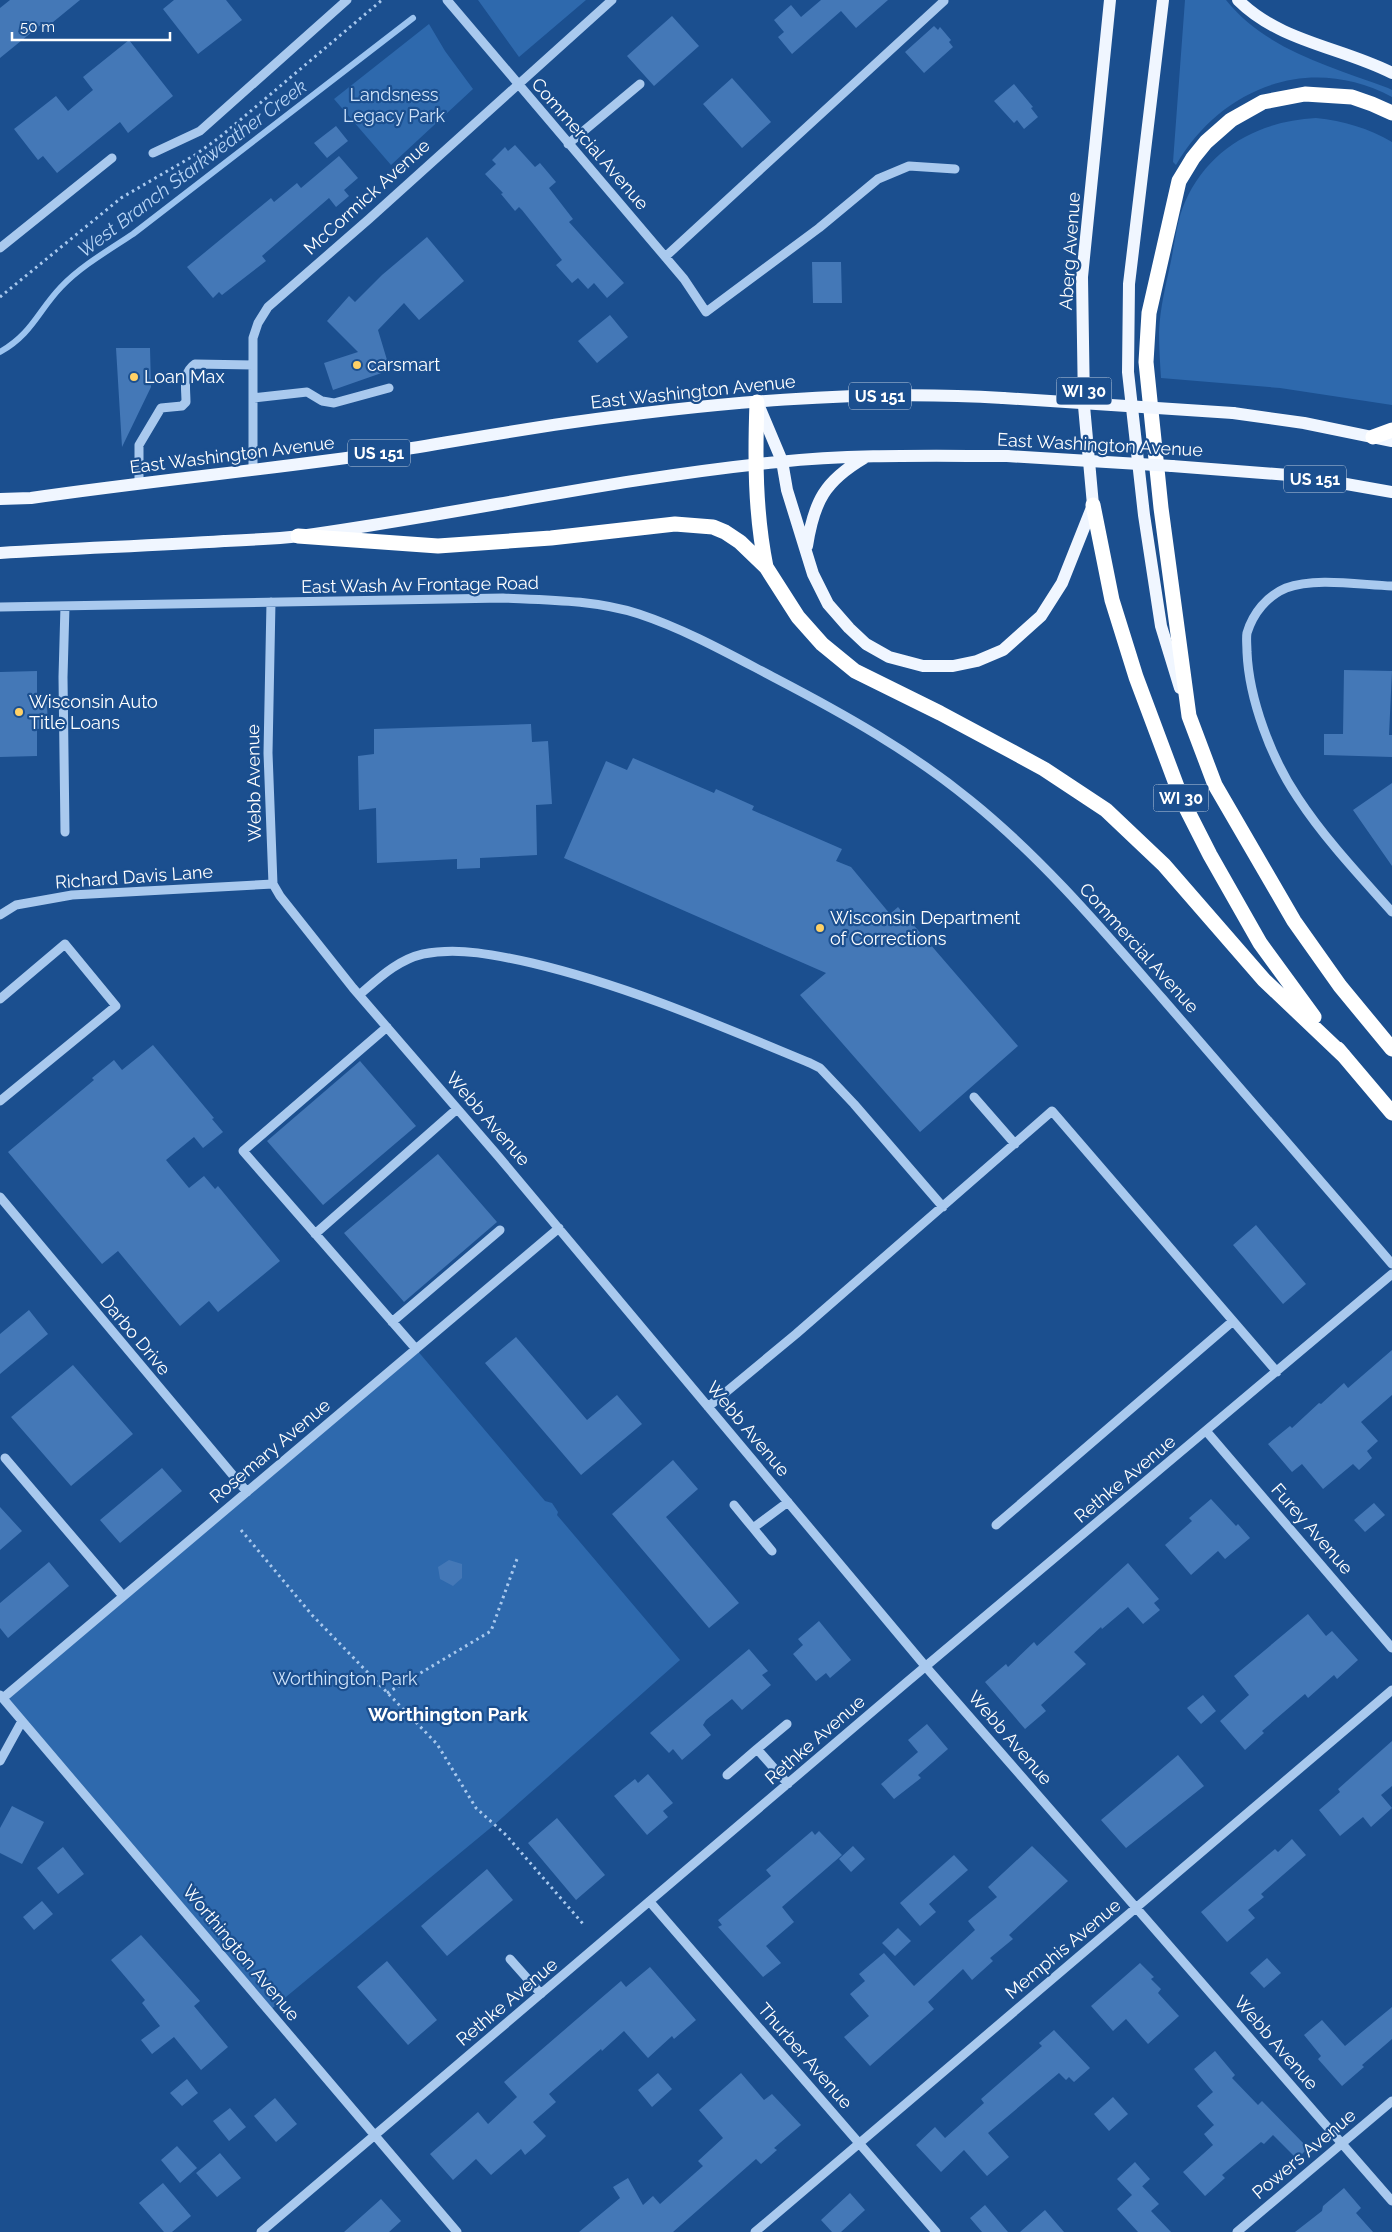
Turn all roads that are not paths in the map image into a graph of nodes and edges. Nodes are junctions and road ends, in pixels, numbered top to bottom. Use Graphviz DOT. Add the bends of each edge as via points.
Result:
graph roads {
  1 [pos="347,0"];
  2 [pos="612,0"];
  3 [pos="1110,0"];
  4 [pos="1163,0"];
  5 [pos="1238,0"];
  6 [pos="944,1"];
  7 [pos="449,3"];
  8 [pos="1392,73"];
  9 [pos="517,84"];
  10 [pos="640,84"];
  11 [pos="1392,113"];
  12 [pos="568,144"];
  13 [pos="152,153"];
  14 [pos="112,158"];
  15 [pos="954,169"];
  16 [pos="0,248"];
  17 [pos="665,257"];
  18 [pos="253,365"];
  19 [pos="389,388"];
  20 [pos="253,398"];
  21 [pos="757,402"];
  22 [pos="1392,430"];
  23 [pos="1373,437"];
  24 [pos="1392,441"];
  25 [pos="868,456"];
  26 [pos="782,461"];
  27 [pos="755,464"];
  28 [pos="253,470"];
  29 [pos="140,484"];
  30 [pos="1392,492"];
  31 [pos="0,498"];
  32 [pos="1093,505"];
  33 [pos="298,536"];
  34 [pos="807,548"];
  35 [pos="0,553"];
  36 [pos="766,567"];
  37 [pos="1392,586"];
  38 [pos="271,602"];
  39 [pos="65,606"];
  40 [pos="0,607"];
  41 [pos="818,701"];
  42 [pos="1189,716"];
  43 [pos="65,832"];
  44 [pos="273,884"];
  45 [pos="1392,912"];
  46 [pos="0,915"];
  47 [pos="360,995"];
  48 [pos="0,999"];
  49 [pos="387,1027"];
  50 [pos="1392,1049"];
  51 [pos="1344,1056"];
  52 [pos="974,1097"];
  53 [pos="0,1101"];
  54 [pos="458,1109"];
  55 [pos="1392,1113"];
  56 [pos="1015,1144"];
  57 [pos="0,1197"];
  58 [pos="943,1207"];
  59 [pos="559,1228"];
  60 [pos="500,1230"];
  61 [pos="316,1234"];
  62 [pos="1392,1264"];
  63 [pos="1392,1274"];
  64 [pos="1233,1321"];
  65 [pos="392,1322"];
  66 [pos="416,1349"];
  67 [pos="1277,1372"];
  68 [pos="708,1407"];
  69 [pos="1207,1432"];
  70 [pos="5,1458"];
  71 [pos="247,1492"];
  72 [pos="788,1502"];
  73 [pos="734,1505"];
  74 [pos="996,1525"];
  75 [pos="754,1528"];
  76 [pos="772,1551"];
  77 [pos="123,1596"];
  78 [pos="1392,1648"];
  79 [pos="926,1667"];
  80 [pos="1392,1690"];
  81 [pos="1,1696"];
  82 [pos="22,1720"];
  83 [pos="787,1724"];
  84 [pos="757,1749"];
  85 [pos="0,1762"];
  86 [pos="727,1775"];
  87 [pos="788,1784"];
  88 [pos="650,1902"];
  89 [pos="1136,1908"];
  90 [pos="510,1959"];
  91 [pos="541,1994"];
  92 [pos="1392,2101"];
  93 [pos="374,2134"];
  94 [pos="860,2143"];
  95 [pos="1342,2143"];
  96 [pos="1392,2201"];
  97 [pos="261,2232"];
  98 [pos="457,2232"];
  99 [pos="755,2232"];
  100 [pos="936,2232"];
  101 [pos="1237,2232"];
  1 -- 13 [label="street" via="200,131"];
  2 -- 9 [label="street, McCormick Avenue"];
  3 -- 32 [label="main road, Aberg Avenue / WI 30" via="1082,277 1084,406"];
  4 -- 42 [label="main road, WI 30" via="1129,284 1128,372 1161,626"];
  5 -- 8 [label="main road" via="1282,31"];
  6 -- 17 [label="street"];
  7 -- 9 [label="street, Commercial Avenue"];
  9 -- 12 [label="street, Commercial Avenue"];
  9 -- 18 [label="street, McCormick Avenue" via="268,307 253,338"];
  10 -- 12 [label="street"];
  11 -- 42 [label="highway" via="1352,97 1330,94 1305,94 1263,102 1215,134 1198,150 1179,181 1149,313 1146,362 1161,508"];
  12 -- 17 [label="street, Commercial Avenue"];
  14 -- 16 [label="street"];
  15 -- 17 [label="street, Commercial Avenue" via="909,166 878,179 819,228 706,312 684,278"];
  18 -- 20 [label="street, McCormick Avenue"];
  18 -- 29 [label="street" via="195,364 188,368 186,402 182,406 161,408 139,445"];
  19 -- 20 [label="street" via="334,403 322,401 307,392"];
  20 -- 28 [label="street, McCormick Avenue"];
  21 -- 23 [label="main road, East Washington Avenue / US 151, bridge" via="823,397 1003,398 1233,414 1304,423"];
  21 -- 26 [label="main road"];
  21 -- 27 [label="highway"];
  21 -- 28 [label="main road, East Washington Avenue / US 151" via="565,423"];
  22 -- 23 [label="highway"];
  23 -- 24 [label="main road, East Washington Avenue / US 151"];
  25 -- 26 [label="main road, East Washington Avenue / US 151"];
  25 -- 30 [label="main road, East Washington Avenue / US 151, bridge" via="1007,456 1237,470 1301,476"];
  25 -- 34 [label="main road" via="843,471 828,487 814,512"];
  26 -- 27 [label="main road, East Washington Avenue / US 151"];
  26 -- 34 [label="main road" via="787,490"];
  27 -- 33 [label="main road, East Washington Avenue / US 151" via="571,490"];
  27 -- 36 [label="highway" via="759,525"];
  28 -- 29 [label="main road, East Washington Avenue / US 151"];
  29 -- 31 [label="main road, East Washington Avenue / US 151" via="31,498"];
  32 -- 34 [label="main road" via="1062,583 1041,616 1003,650 978,661 953,666 923,666 889,657 866,644 828,604 813,574"];
  32 -- 51 [label="highway, WI 30" via="1112,600 1136,677 1182,800 1260,943"];
  33 -- 35 [label="main road, East Washington Avenue / US 151"];
  33 -- 36 [label="highway" via="438,546 675,524 698,525 725,532"];
  36 -- 51 [label="highway" via="798,617 822,644 855,671 1035,765 1106,810 1164,865 1264,980"];
  37 -- 45 [label="street" via="1309,583 1286,588 1270,597 1258,610 1247,634 1248,670 1259,715 1279,763 1297,797 1337,851"];
  38 -- 39 [label="street, East Wash Av Frontage Road"];
  38 -- 41 [label="street, East Wash Av Frontage Road" via="503,598 575,601 605,606 639,614 708,643"];
  38 -- 44 [label="street, Webb Avenue" via="268,754"];
  39 -- 40 [label="street, East Wash Av Frontage Road"];
  39 -- 43 [label="street"];
  41 -- 62 [label="street, Commercial Avenue" via="890,742 935,773 986,814 1052,875"];
  42 -- 50 [label="highway, WI 30" via="1215,784 1294,921 1340,986"];
  44 -- 46 [label="street, Richard Davis Lane" via="72,895 16,905"];
  44 -- 47 [label="street, Webb Avenue"];
  47 -- 49 [label="street, Webb Avenue"];
  47 -- 58 [label="street" via="404,961 440,952 470,952 508,958 625,989 820,1068"];
  48 -- 53 [label="street" via="65,944 116,1006"];
  49 -- 54 [label="street, Webb Avenue"];
  49 -- 61 [label="street" via="243,1151"];
  51 -- 55 [label="highway, WI 30"];
  52 -- 56 [label="street"];
  54 -- 59 [label="street, Webb Avenue"];
  54 -- 61 [label="street"];
  56 -- 58 [label="street"];
  56 -- 64 [label="street" via="1052,1112"];
  57 -- 71 [label="street, Darbo Drive"];
  58 -- 68 [label="street"];
  59 -- 66 [label="street, Rosemary Avenue"];
  59 -- 68 [label="street, Webb Avenue"];
  60 -- 65 [label="street"];
  61 -- 65 [label="street"];
  63 -- 67 [label="street, Rethke Avenue"];
  64 -- 67 [label="street"];
  64 -- 74 [label="street"];
  65 -- 66 [label="street"];
  66 -- 71 [label="street, Rosemary Avenue"];
  67 -- 69 [label="street, Rethke Avenue"];
  68 -- 72 [label="street, Webb Avenue"];
  69 -- 78 [label="street, Furey Avenue"];
  69 -- 79 [label="street, Rethke Avenue"];
  70 -- 77 [label="street"];
  71 -- 77 [label="street, Rosemary Avenue"];
  72 -- 75 [label="street"];
  72 -- 79 [label="street, Webb Avenue"];
  73 -- 75 [label="street"];
  75 -- 76 [label="street"];
  77 -- 81 [label="street, Rosemary Avenue"];
  79 -- 87 [label="street, Rethke Avenue"];
  79 -- 89 [label="street, Webb Avenue"];
  80 -- 89 [label="street, Memphis Avenue"];
  81 -- 82 [label="street, Worthington Avenue"];
  82 -- 85 [label="street"];
  82 -- 93 [label="street, Worthington Avenue"];
  83 -- 84 [label="street"];
  84 -- 86 [label="street"];
  84 -- 87 [label="street"];
  87 -- 88 [label="street, Rethke Avenue"];
  88 -- 91 [label="street, Rethke Avenue"];
  88 -- 94 [label="street, Thurber Avenue"];
  89 -- 94 [label="street, Memphis Avenue"];
  89 -- 95 [label="street, Webb Avenue"];
  90 -- 91 [label="street"];
  91 -- 93 [label="street, Rethke Avenue"];
  92 -- 95 [label="street, Powers Avenue"];
  93 -- 97 [label="street, Rethke Avenue"];
  93 -- 98 [label="street, Worthington Avenue"];
  94 -- 99 [label="street, Memphis Avenue"];
  94 -- 100 [label="street, Thurber Avenue"];
  95 -- 96 [label="street, Webb Avenue"];
  95 -- 101 [label="street, Powers Avenue"];
}
